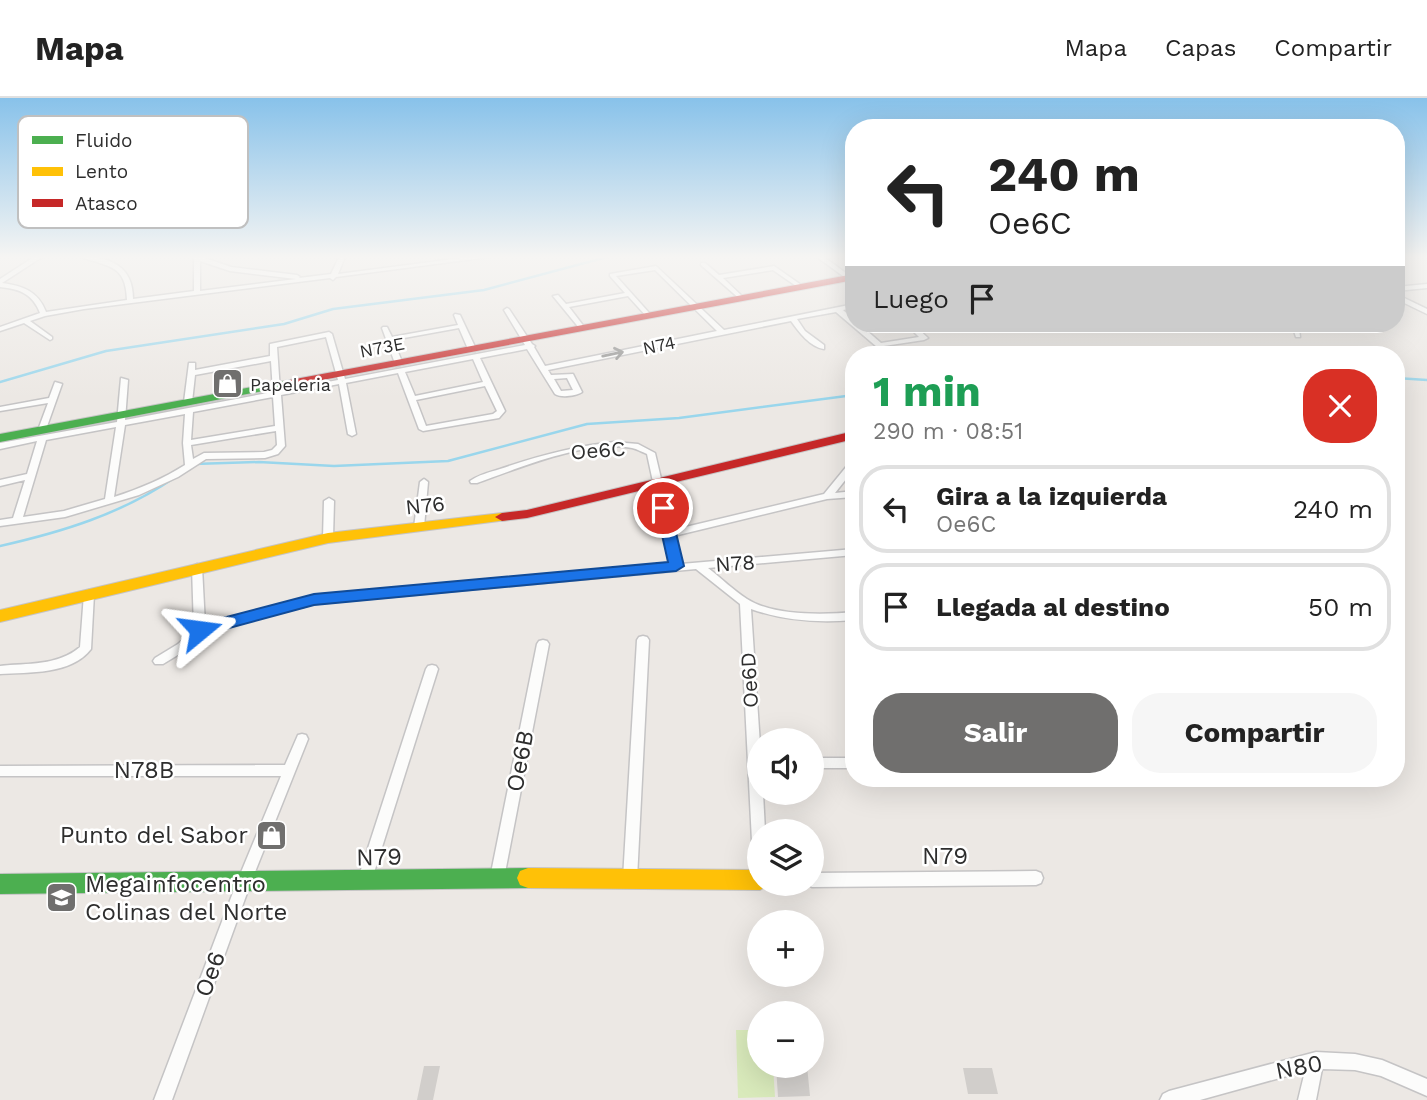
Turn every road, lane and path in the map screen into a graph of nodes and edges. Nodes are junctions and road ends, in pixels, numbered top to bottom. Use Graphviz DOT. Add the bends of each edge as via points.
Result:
graph roads {
  1 [pos="41,304"];
  2 [pos="112,304"];
  3 [pos="563,304"];
  4 [pos="577,304"];
  5 [pos="638,304"];
  6 [pos="695,304"];
  7 [pos="713,304"];
  8 [pos="1411,304"];
  9 [pos="565,306"];
  10 [pos="698,307"];
  11 [pos="845,308"];
  12 [pos="837,309"];
  13 [pos="506,310"];
  14 [pos="1427,312"];
  15 [pos="44,314"];
  16 [pos="457,315"];
  17 [pos="649,316"];
  18 [pos="845,316"];
  19 [pos="793,318"];
  20 [pos="24,320"];
  21 [pos="461,326"];
  22 [pos="385,328"];
  23 [pos="582,328"];
  24 [pos="0,330"];
  25 [pos="722,332"];
  26 [pos="863,333"];
  27 [pos="921,333"];
  28 [pos="50,338"];
  29 [pos="390,339"];
  30 [pos="528,342"];
  31 [pos="821,347"];
  32 [pos="474,353"];
  33 [pos="274,358"];
  34 [pos="400,367"];
  35 [pos="546,368"];
  36 [pos="550,377"];
  37 [pos="341,378"];
  38 [pos="124,380"];
  39 [pos="489,383"];
  40 [pos="58,384"];
  41 [pos="277,389"];
  42 [pos="411,399"];
  43 [pos="50,400"];
  44 [pos="188,406"];
  45 [pos="0,410"];
  46 [pos="120,418"];
  47 [pos="279,428"];
  48 [pos="42,434"];
  49 [pos="352,434"];
  50 [pos="0,438"];
  51 [pos="845,438"];
  52 [pos="187,443"];
  53 [pos="0,446"];
  54 [pos="188,465"];
  55 [pos="845,474"];
  56 [pos="30,476"];
  57 [pos="474,481"];
  58 [pos="424,482"];
  59 [pos="656,482"];
  60 [pos="0,483"];
  61 [pos="845,495"];
  62 [pos="827,496"];
  63 [pos="109,499"];
  64 [pos="329,501"];
  65 [pos="17,520"];
  66 [pos="0,523"];
  67 [pos="419,527"];
  68 [pos="669,534"];
  69 [pos="328,538"];
  70 [pos="845,553"];
  71 [pos="696,565"];
  72 [pos="676,566"];
  73 [pos="197,567"];
  74 [pos="89,594"];
  75 [pos="745,603"];
  76 [pos="0,616"];
  77 [pos="845,617"];
  78 [pos="200,630"];
  79 [pos="643,640"];
  80 [pos="542,644"];
  81 [pos="159,661"];
  82 [pos="432,669"];
  83 [pos="0,670"];
  84 [pos="754,728"];
  85 [pos="302,739"];
  86 [pos="824,763"];
  87 [pos="845,763"];
  88 [pos="288,770"];
  89 [pos="0,771"];
  90 [pos="497,878"];
  91 [pos="1036,878"];
  92 [pos="365,879"];
  93 [pos="630,879"];
  94 [pos="747,880"];
  95 [pos="824,880"];
  96 [pos="244,882"];
  97 [pos="0,884"];
  98 [pos="1316,1060"];
  99 [pos="1427,1088"];
  100 [pos="163,1100"];
  101 [pos="1168,1100"];
  102 [pos="1307,1100"];
  1 -- 15 [label="street"];
  2 -- 15 [label="street"];
  3 -- 9 [label="street"];
  4 -- 9 [label="street"];
  5 -- 17 [label="street"];
  6 -- 10 [label="street"];
  7 -- 10 [label="street, N73E"];
  8 -- 14 [label="street"];
  9 -- 23 [label="street"];
  10 -- 17 [label="street, N73E"];
  10 -- 25 [label="street"];
  11 -- 12 [label="street, N74"];
  12 -- 18 [label="street"];
  12 -- 19 [label="street, N74"];
  13 -- 30 [label="street"];
  15 -- 20 [label="street"];
  16 -- 21 [label="street"];
  17 -- 23 [label="street, N73E"];
  19 -- 25 [label="street, N74"];
  19 -- 31 [label="street"];
  20 -- 24 [label="street"];
  20 -- 28 [label="street"];
  21 -- 29 [label="street"];
  21 -- 32 [label="street"];
  22 -- 29 [label="street"];
  23 -- 30 [label="street, N73E"];
  35 -- 25 [label="street, N74, one-way"];
  26 -- 27 [label="street" via="880,345 922,339"];
  29 -- 34 [label="street"];
  30 -- 32 [label="street, N73E"];
  30 -- 35 [label="street"];
  32 -- 34 [label="street, N73E"];
  32 -- 39 [label="street"];
  33 -- 37 [label="street" via="273,346 329,334"];
  33 -- 41 [label="street"];
  33 -- 44 [label="street" via="191,369"];
  34 -- 37 [label="street, N73E"];
  34 -- 42 [label="street"];
  35 -- 36 [label="street"];
  37 -- 41 [label="street, N73E"];
  37 -- 49 [label="street"];
  38 -- 46 [label="street"];
  39 -- 42 [label="street"];
  39 -- 42 [label="street" via="501,411 496,416 430,429 421,427"];
  40 -- 43 [label="street"];
  41 -- 44 [label="street, N73E"];
  41 -- 47 [label="street"];
  43 -- 45 [label="street"];
  43 -- 48 [label="street"];
  44 -- 46 [label="street, N73E"];
  44 -- 52 [label="street"];
  46 -- 48 [label="street, N73E"];
  46 -- 63 [label="street"];
  47 -- 52 [label="street"];
  47 -- 54 [label="street" via="279,449 265,455 208,455"];
  48 -- 50 [label="street, N73E"];
  48 -- 53 [label="street, N73E"];
  48 -- 56 [label="street"];
  51 -- 59 [label="street, N76"];
  52 -- 54 [label="street"];
  54 -- 63 [label="street" via="150,487"];
  55 -- 62 [label="street"];
  56 -- 60 [label="street"];
  56 -- 65 [label="street"];
  57 -- 59 [label="street, Oe6C" via="576,448 610,446 648,450"];
  58 -- 67 [label="street"];
  59 -- 67 [label="street, N76" via="509,517"];
  59 -- 68 [label="street, Oe6C"];
  61 -- 62 [label="street"];
  62 -- 68 [label="street"];
  63 -- 65 [label="street" via="65,514"];
  64 -- 69 [label="street"];
  65 -- 66 [label="street"];
  67 -- 69 [label="street, N76"];
  68 -- 72 [label="street, Oe6C"];
  69 -- 73 [label="street, N76"];
  70 -- 71 [label="street, N78"];
  71 -- 72 [label="street, N78"];
  71 -- 75 [label="street"];
  72 -- 78 [label="street, N78" via="314,600"];
  73 -- 74 [label="street, N76"];
  73 -- 78 [label="street"];
  74 -- 76 [label="street, N76"];
  74 -- 83 [label="street" via="85,649 68,661"];
  75 -- 77 [label="street" via="803,619"];
  75 -- 84 [label="street, Oe6D"];
  78 -- 81 [label="street"];
  79 -- 93 [label="street"];
  80 -- 90 [label="street, Oe6B"];
  82 -- 92 [label="street"];
  85 -- 88 [label="street, Oe6"];
  86 -- 87 [label="street"];
  88 -- 89 [label="street, N78B"];
  88 -- 96 [label="street, Oe6"];
  90 -- 92 [label="street, N79"];
  90 -- 93 [label="street, N79"];
  91 -- 95 [label="street, N79"];
  92 -- 96 [label="street, N79"];
  93 -- 94 [label="street, N79"];
  96 -- 97 [label="street, N79"];
  96 -- 100 [label="street, Oe6"];
  98 -- 99 [label="street, N80" via="1382,1068"];
  98 -- 101 [label="street, N80"];
  98 -- 102 [label="street"];
}
